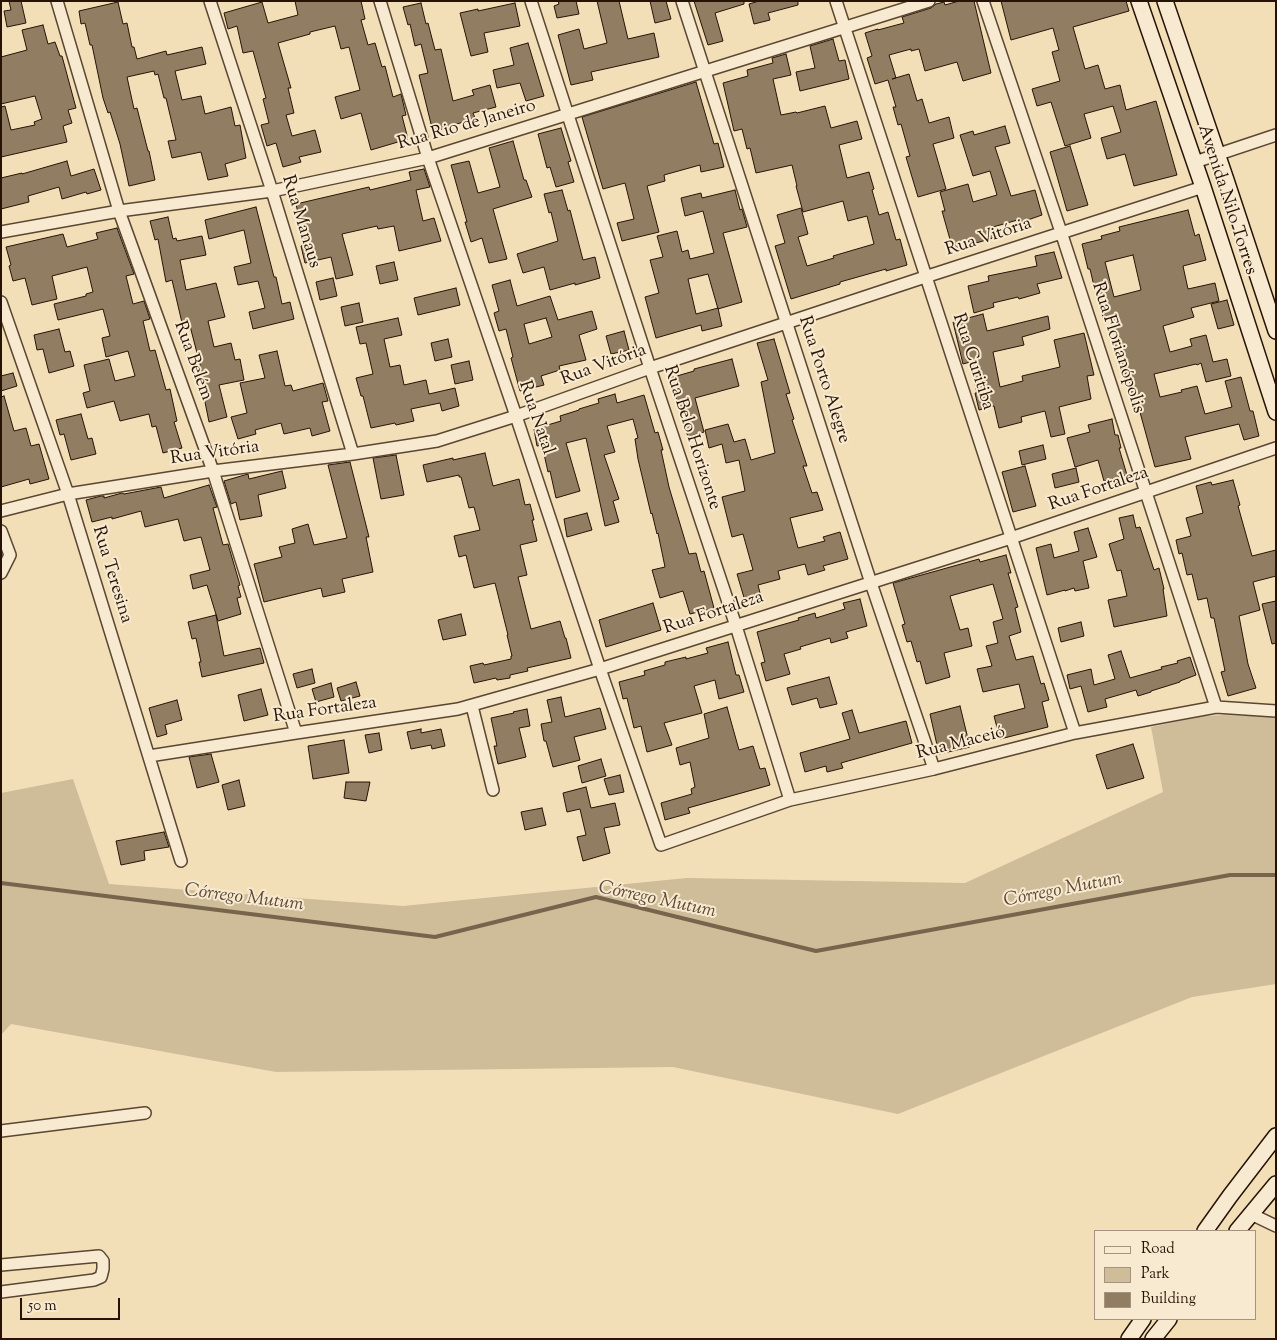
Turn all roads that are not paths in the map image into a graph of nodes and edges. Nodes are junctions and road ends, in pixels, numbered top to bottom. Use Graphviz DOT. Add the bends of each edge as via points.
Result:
graph roads {
  1 [pos="58,1"];
  2 [pos="210,1"];
  3 [pos="380,1"];
  4 [pos="531,1"];
  5 [pos="682,1"];
  6 [pos="836,1"];
  7 [pos="929,1"];
  8 [pos="983,1"];
  9 [pos="1139,1"];
  10 [pos="1165,1"];
  11 [pos="1174,27"];
  12 [pos="845,28"];
  13 [pos="1151,39"];
  14 [pos="705,71"];
  15 [pos="1202,108"];
  16 [pos="1178,114"];
  17 [pos="567,115"];
  18 [pos="1276,135"];
  19 [pos="1217,155"];
  20 [pos="428,158"];
  21 [pos="1195,162"];
  22 [pos="1204,187"];
  23 [pos="272,191"];
  24 [pos="119,211"];
  25 [pos="1,232"];
  26 [pos="1061,232"];
  27 [pos="925,277"];
  28 [pos="1,302"];
  29 [pos="787,323"];
  30 [pos="1276,331"];
  31 [pos="650,368"];
  32 [pos="1276,412"];
  33 [pos="516,416"];
  34 [pos="1276,448"];
  35 [pos="353,454"];
  36 [pos="213,471"];
  37 [pos="1146,492"];
  38 [pos="68,494"];
  39 [pos="1,511"];
  40 [pos="1,531"];
  41 [pos="1011,538"];
  42 [pos="1,573"];
  43 [pos="871,583"];
  44 [pos="736,626"];
  45 [pos="600,668"];
  46 [pos="472,706"];
  47 [pos="1216,707"];
  48 [pos="1276,711"];
  49 [pos="296,733"];
  50 [pos="1074,733"];
  51 [pos="149,756"];
  52 [pos="934,769"];
  53 [pos="493,790"];
  54 [pos="790,800"];
  55 [pos="661,845"];
  56 [pos="181,861"];
  57 [pos="145,1113"];
  58 [pos="1,1131"];
  59 [pos="1276,1136"];
  60 [pos="1276,1184"];
  61 [pos="1251,1214"];
  62 [pos="1276,1226"];
  63 [pos="1206,1230"];
  64 [pos="1238,1230"];
  65 [pos="1,1265"];
  66 [pos="1,1292"];
  67 [pos="1142,1320"];
  68 [pos="1168,1320"];
  69 [pos="1129,1339"];
  70 [pos="1153,1339"];
  1 -- 24 [label="street, Rua Belém"];
  2 -- 23 [label="street, Rua Manaus"];
  3 -- 20 [label="street, Rua Natal"];
  4 -- 17 [label="street, Rua Belo Horizonte"];
  5 -- 14 [label="street, Rua Porto Alegre"];
  6 -- 12 [label="street, Rua Curitiba"];
  7 -- 12 [label="street, Rua Rio de Janeiro"];
  8 -- 26 [label="street, Rua Florianópolis"];
  9 -- 13 [label="main road, Avenida Nilo Torres"];
  10 -- 11 [label="main road, Avenida Nilo Torres"];
  11 -- 13 [label="main road"];
  11 -- 15 [label="main road, Avenida Nilo Torres"];
  12 -- 14 [label="street, Rua Rio de Janeiro"];
  12 -- 27 [label="street, Rua Curitiba"];
  13 -- 16 [label="main road, Avenida Nilo Torres"];
  14 -- 17 [label="street, Rua Rio de Janeiro"];
  14 -- 29 [label="street, Rua Porto Alegre"];
  15 -- 16 [label="main road"];
  15 -- 19 [label="main road, Avenida Nilo Torres"];
  16 -- 21 [label="main road, Avenida Nilo Torres"];
  17 -- 20 [label="street, Rua Rio de Janeiro"];
  17 -- 31 [label="street, Rua Belo Horizonte"];
  18 -- 19 [label="street"];
  19 -- 21 [label="street"];
  19 -- 30 [label="main road, Avenida Nilo Torres"];
  20 -- 23 [label="street, Rua Rio de Janeiro"];
  20 -- 33 [label="street, Rua Natal"];
  21 -- 22 [label="main road, Avenida Nilo Torres"];
  22 -- 26 [label="street, Rua Vitória"];
  22 -- 32 [label="main road, Avenida Nilo Torres"];
  23 -- 24 [label="street, Rua Rio de Janeiro"];
  23 -- 35 [label="street, Rua Manaus"];
  24 -- 25 [label="street, Rua Rio de Janeiro"];
  24 -- 36 [label="street, Rua Belém"];
  26 -- 27 [label="street, Rua Vitória"];
  26 -- 37 [label="street, Rua Florianópolis"];
  27 -- 29 [label="street, Rua Vitória"];
  27 -- 41 [label="street, Rua Curitiba"];
  28 -- 38 [label="street, Rua Teresina"];
  29 -- 31 [label="street, Rua Vitória"];
  29 -- 43 [label="street, Rua Porto Alegre"];
  31 -- 33 [label="street, Rua Vitória"];
  31 -- 44 [label="street, Rua Belo Horizonte"];
  33 -- 35 [label="street, Rua Vitória" via="437,441"];
  33 -- 45 [label="street, Rua Natal"];
  34 -- 37 [label="street, Rua Fortaleza"];
  35 -- 36 [label="street, Rua Vitória"];
  36 -- 38 [label="street, Rua Vitória"];
  36 -- 49 [label="street, Rua Belém"];
  37 -- 41 [label="street, Rua Fortaleza"];
  37 -- 47 [label="street, Rua Florianópolis"];
  38 -- 39 [label="street, Rua Vitória"];
  38 -- 51 [label="street, Rua Teresina"];
  40 -- 42 [label="street" via="10,555"];
  41 -- 43 [label="street, Rua Fortaleza"];
  41 -- 50 [label="street, Rua Curitiba"];
  43 -- 44 [label="street, Rua Fortaleza"];
  43 -- 52 [label="street, Rua Porto Alegre"];
  44 -- 45 [label="street, Rua Fortaleza"];
  44 -- 54 [label="street, Rua Belo Horizonte"];
  45 -- 46 [label="street, Rua Fortaleza"];
  45 -- 55 [label="street, Rua Natal"];
  46 -- 49 [label="street, Rua Fortaleza"];
  46 -- 53 [label="street"];
  47 -- 48 [label="street, Rua Maceió"];
  47 -- 50 [label="street, Rua Maceió"];
  49 -- 51 [label="street, Rua Fortaleza"];
  50 -- 52 [label="street, Rua Maceió"];
  51 -- 56 [label="street, Rua Teresina"];
  52 -- 54 [label="street, Rua Maceió"];
  54 -- 55 [label="street, Rua Maceió"];
  57 -- 58 [label="street"];
  59 -- 63 [label="main road"];
  60 -- 61 [label="main road"];
  61 -- 62 [label="street"];
  61 -- 64 [label="main road"];
  65 -- 66 [label="street" via="99,1256 103,1261 101,1277 94,1280"];
  67 -- 69 [label="main road"];
  68 -- 70 [label="main road"];
}
